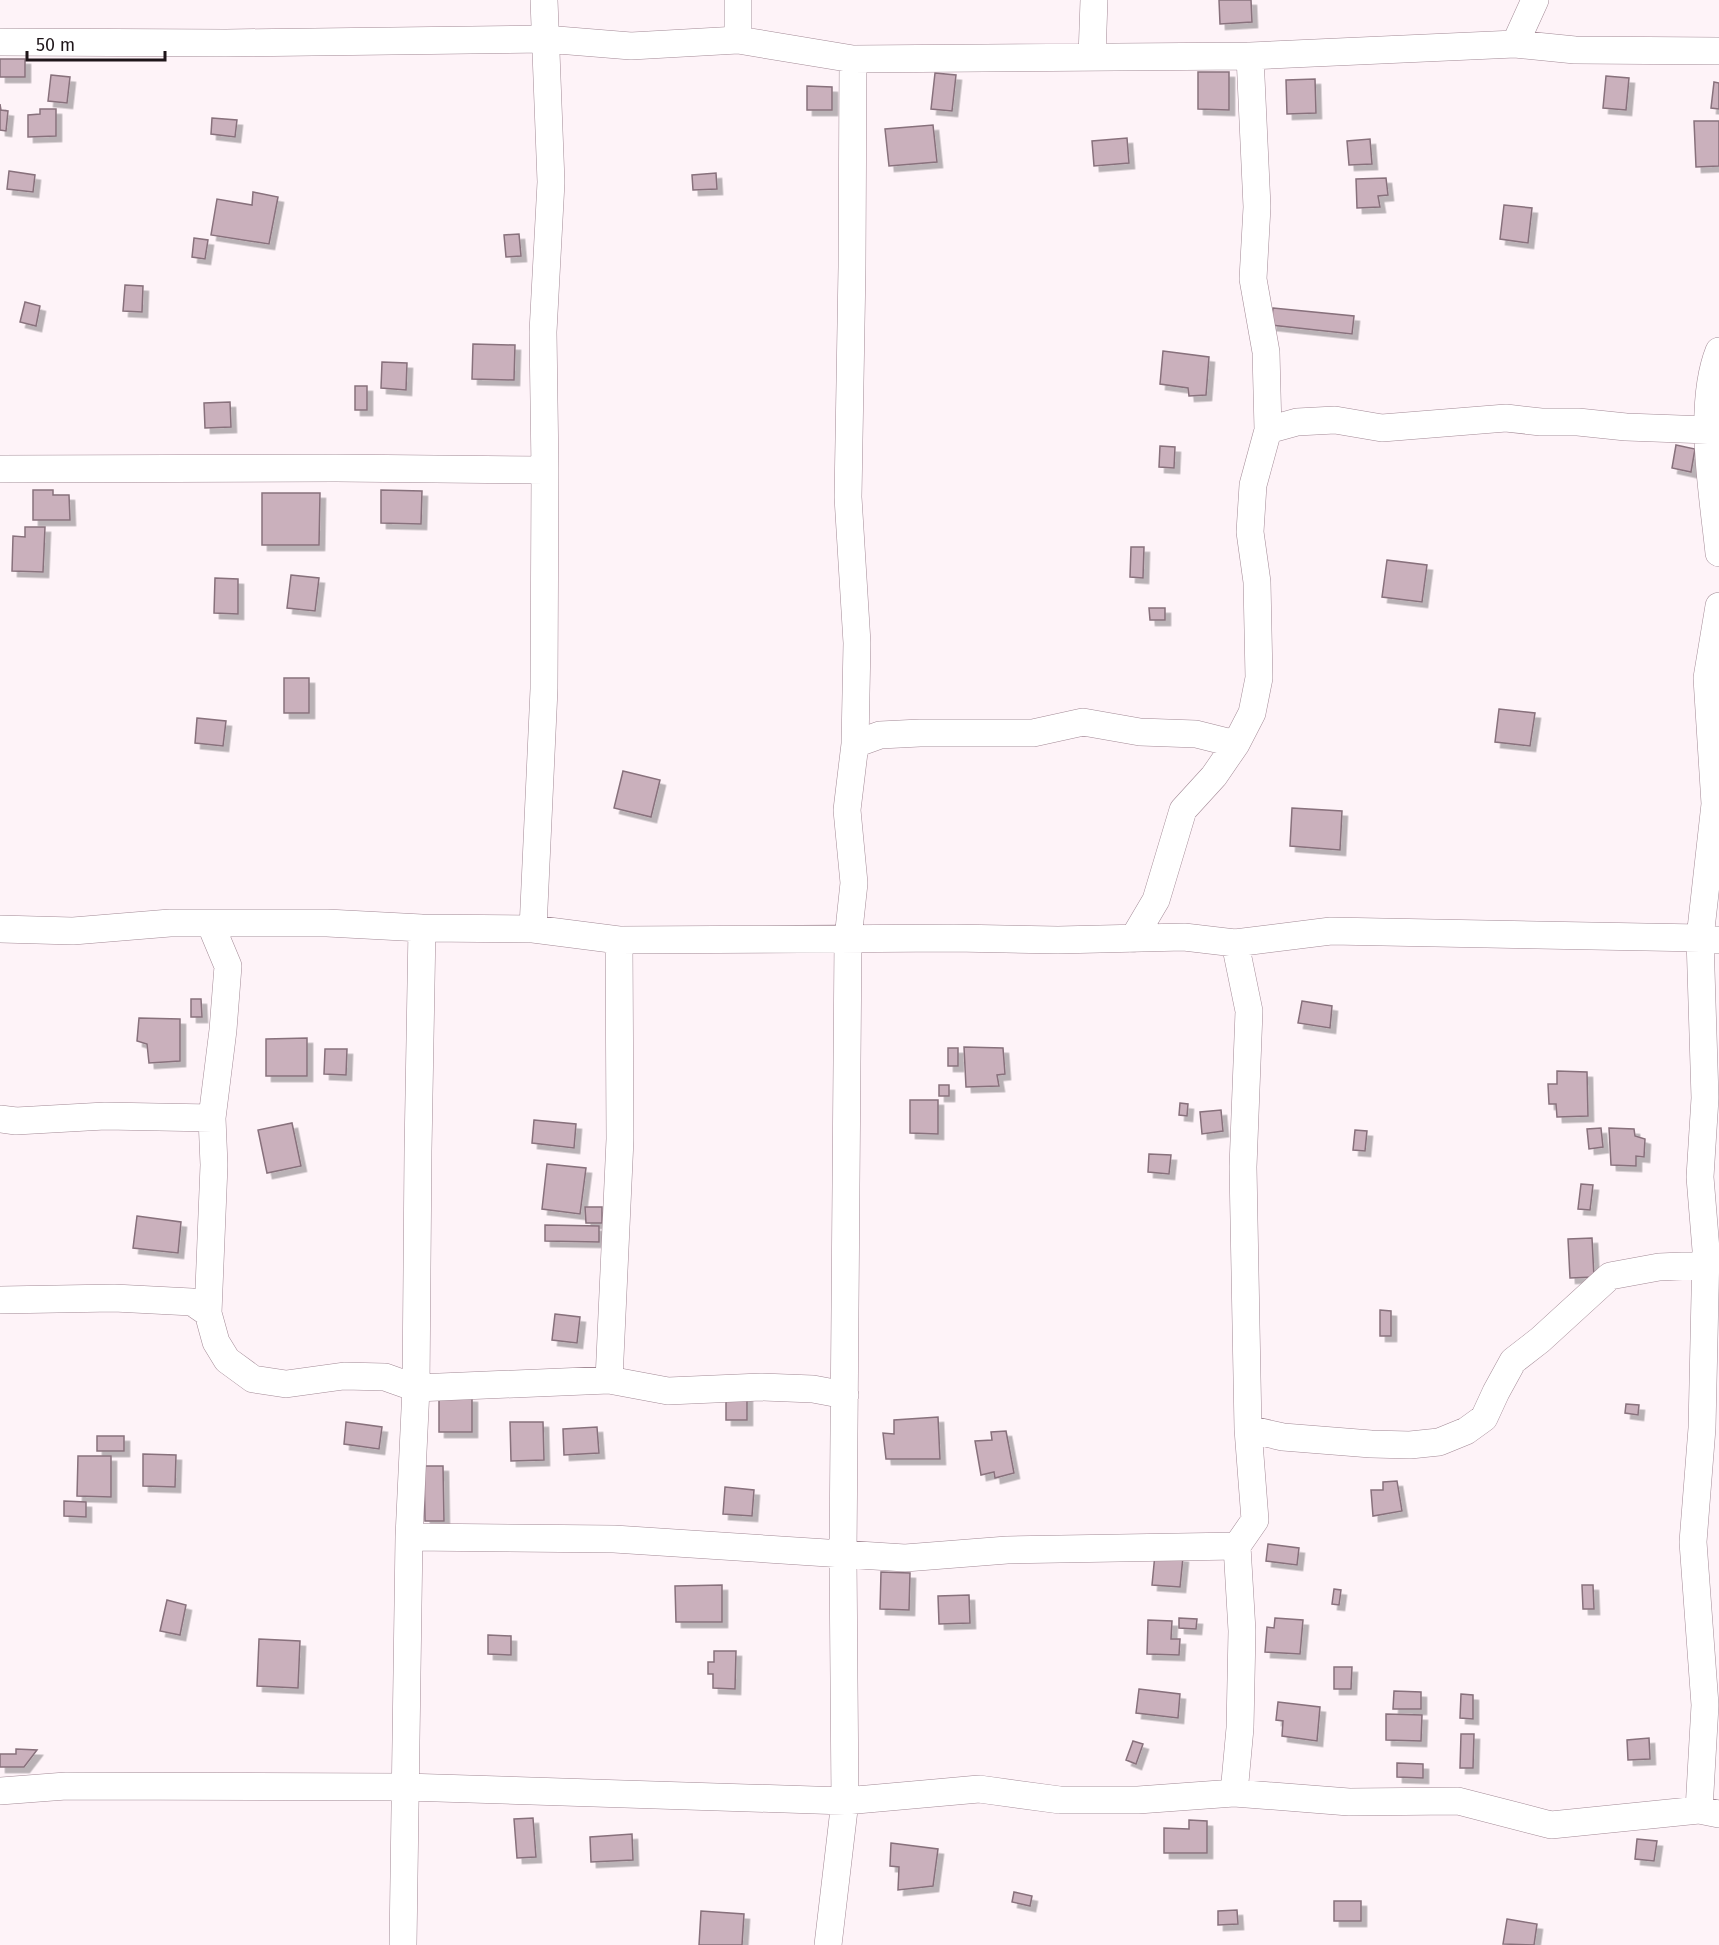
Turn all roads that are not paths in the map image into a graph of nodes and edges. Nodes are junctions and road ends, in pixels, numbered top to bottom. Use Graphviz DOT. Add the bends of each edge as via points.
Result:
graph roads {
  1 [pos="544,0"];
  2 [pos="738,0"];
  3 [pos="1094,0"];
  4 [pos="1535,0"];
  5 [pos="545,39"];
  6 [pos="738,40"];
  7 [pos="0,42"];
  8 [pos="1515,44"];
  9 [pos="1719,51"];
  10 [pos="1250,56"];
  11 [pos="1092,57"];
  12 [pos="853,59"];
  13 [pos="1719,351"];
  14 [pos="1268,430"];
  15 [pos="1708,430"];
  16 [pos="0,469"];
  17 [pos="545,470"];
  18 [pos="1719,553"];
  19 [pos="1719,606"];
  20 [pos="855,744"];
  21 [pos="1236,744"];
  22 [pos="210,923"];
  23 [pos="423,928"];
  24 [pos="0,929"];
  25 [pos="532,929"];
  26 [pos="848,939"];
  27 [pos="1133,939"];
  28 [pos="1710,939"];
  29 [pos="619,940"];
  30 [pos="1235,943"];
  31 [pos="212,1118"];
  32 [pos="0,1119"];
  33 [pos="1710,1255"];
  34 [pos="0,1300"];
  35 [pos="208,1313"];
  36 [pos="609,1380"];
  37 [pos="416,1388"];
  38 [pos="845,1395"];
  39 [pos="1248,1429"];
  40 [pos="409,1537"];
  41 [pos="1237,1546"];
  42 [pos="843,1556"];
  43 [pos="405,1786"];
  44 [pos="0,1791"];
  45 [pos="1234,1794"];
  46 [pos="845,1801"];
  47 [pos="1709,1812"];
  48 [pos="403,1945"];
  49 [pos="828,1945"];
  1 -- 5 [label="street"];
  2 -- 6 [label="street"];
  3 -- 11 [label="street"];
  4 -- 8 [label="street"];
  5 -- 6 [label="street" via="631,46"];
  5 -- 7 [label="street" via="226,44"];
  5 -- 17 [label="street" via="551,182 543,332"];
  6 -- 12 [label="street"];
  8 -- 9 [label="street" via="1575,50"];
  8 -- 10 [label="street"];
  10 -- 11 [label="street"];
  10 -- 14 [label="street" via="1257,207 1253,279 1266,352"];
  11 -- 12 [label="street"];
  12 -- 20 [label="street" via="848,497 857,643"];
  13 -- 15 [label="street" via="1710,383"];
  14 -- 15 [label="street" via="1335,420 1382,428 1506,418"];
  14 -- 21 [label="street" via="1253,485 1250,532 1257,582 1259,678 1252,712"];
  15 -- 18 [label="street"];
  16 -- 17 [label="street"];
  17 -- 25 [label="street" via="544,689"];
  19 -- 28 [label="street" via="1707,678 1715,804"];
  20 -- 21 [label="street" via="880,735 1033,733 1083,722 1140,732 1196,734"];
  20 -- 26 [label="street" via="847,810 854,883"];
  21 -- 27 [label="street" via="1183,810 1156,900"];
  22 -- 23 [label="street"];
  22 -- 24 [label="street" via="73,931"];
  22 -- 31 [label="street" via="228,966"];
  23 -- 25 [label="street"];
  23 -- 37 [label="street"];
  25 -- 29 [label="street"];
  26 -- 27 [label="street"];
  26 -- 29 [label="street"];
  26 -- 38 [label="street"];
  27 -- 30 [label="street" via="1184,937"];
  28 -- 30 [label="street" via="1330,931"];
  28 -- 33 [label="street" via="1700,1177"];
  29 -- 36 [label="street" via="620,1139"];
  30 -- 39 [label="street" via="1249,1011 1243,1167"];
  31 -- 32 [label="street"];
  31 -- 35 [label="street"];
  33 -- 39 [label="street" via="1610,1276 1513,1361 1484,1418 1439,1442 1371,1444 1283,1437"];
  33 -- 47 [label="street" via="1693,1542"];
  34 -- 35 [label="street" via="171,1300 192,1302"];
  35 -- 37 [label="street" via="216,1342 228,1360 253,1379 286,1384 344,1376 385,1377"];
  36 -- 37 [label="street"];
  36 -- 38 [label="street" via="668,1391 761,1387"];
  37 -- 40 [label="street"];
  38 -- 42 [label="street"];
  39 -- 41 [label="street" via="1255,1520"];
  40 -- 42 [label="street" via="614,1539"];
  40 -- 43 [label="street"];
  41 -- 42 [label="street" via="1007,1550 905,1558"];
  41 -- 45 [label="street" via="1242,1630"];
  42 -- 46 [label="street"];
  43 -- 44 [label="street" via="66,1786"];
  43 -- 46 [label="street"];
  43 -- 48 [label="street"];
  45 -- 46 [label="street" via="1060,1800 979,1789"];
  45 -- 47 [label="street" via="1349,1802 1458,1801 1551,1825"];
  46 -- 49 [label="street"];
}
